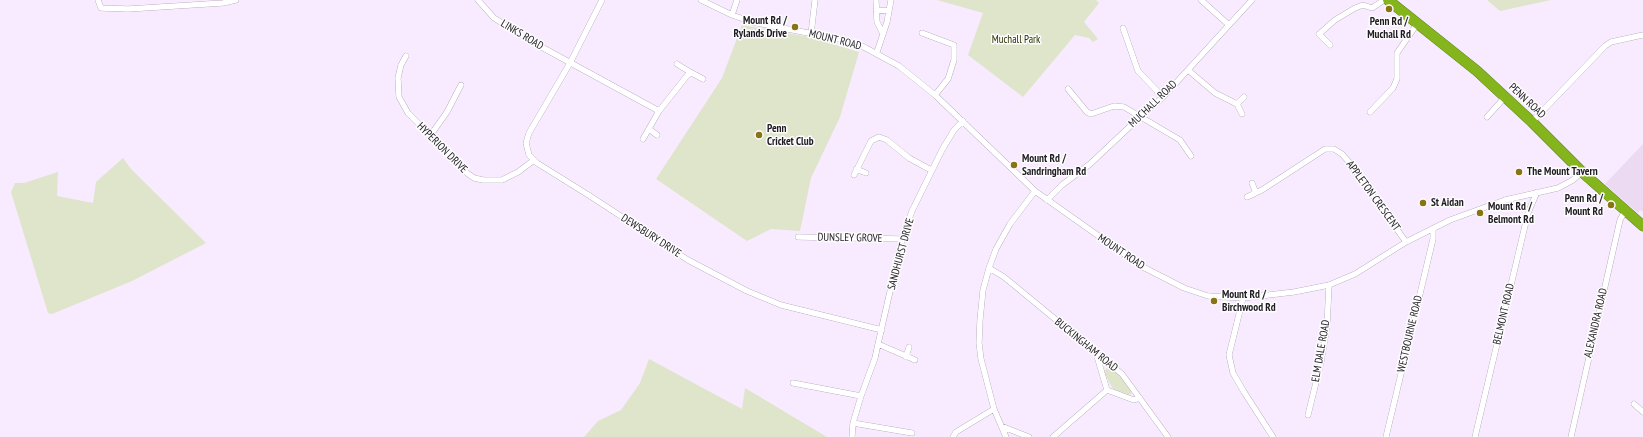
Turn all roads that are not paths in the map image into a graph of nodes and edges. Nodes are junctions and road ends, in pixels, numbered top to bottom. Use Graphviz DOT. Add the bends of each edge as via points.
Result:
graph roads {
  1 [pos="98,0"];
  2 [pos="236,0"];
  3 [pos="478,0"];
  4 [pos="602,0"];
  5 [pos="701,0"];
  6 [pos="737,0"];
  7 [pos="815,0"];
  8 [pos="876,0"];
  9 [pos="891,0"];
  10 [pos="1201,0"];
  11 [pos="1252,0"];
  12 [pos="1384,0"];
  13 [pos="1388,0"];
  14 [pos="876,10"];
  15 [pos="889,11"];
  16 [pos="732,15"];
  17 [pos="1417,24"];
  18 [pos="1229,25"];
  19 [pos="1123,28"];
  20 [pos="922,33"];
  21 [pos="811,34"];
  22 [pos="883,34"];
  23 [pos="1643,35"];
  24 [pos="1330,45"];
  25 [pos="877,52"];
  26 [pos="406,56"];
  27 [pos="570,63"];
  28 [pos="678,64"];
  29 [pos="1188,70"];
  30 [pos="690,72"];
  31 [pos="703,79"];
  32 [pos="461,85"];
  33 [pos="1068,89"];
  34 [pos="935,95"];
  35 [pos="1163,97"];
  36 [pos="1244,97"];
  37 [pos="1505,97"];
  38 [pos="1237,104"];
  39 [pos="660,111"];
  40 [pos="1370,112"];
  41 [pos="1242,114"];
  42 [pos="1140,117"];
  43 [pos="1487,117"];
  44 [pos="963,121"];
  45 [pos="1532,122"];
  46 [pos="649,129"];
  47 [pos="657,135"];
  48 [pos="430,136"];
  49 [pos="643,139"];
  50 [pos="1191,156"];
  51 [pos="534,160"];
  52 [pos="856,169"];
  53 [pos="931,170"];
  54 [pos="1582,172"];
  55 [pos="866,173"];
  56 [pos="854,175"];
  57 [pos="1252,183"];
  58 [pos="1035,191"];
  59 [pos="1537,192"];
  60 [pos="1256,193"];
  61 [pos="1247,197"];
  62 [pos="1047,200"];
  63 [pos="1625,211"];
  64 [pos="1643,226"];
  65 [pos="1433,230"];
  66 [pos="798,237"];
  67 [pos="902,239"];
  68 [pos="1406,242"];
  69 [pos="989,268"];
  70 [pos="1329,285"];
  71 [pos="1242,298"];
  72 [pos="882,330"];
  73 [pos="878,344"];
  74 [pos="909,347"];
  75 [pos="1096,353"];
  76 [pos="906,357"];
  77 [pos="915,360"];
  78 [pos="793,383"];
  79 [pos="1107,390"];
  80 [pos="861,396"];
  81 [pos="1140,398"];
  82 [pos="1634,404"];
  83 [pos="994,409"];
  84 [pos="1643,412"];
  85 [pos="1308,416"];
  86 [pos="853,423"];
  87 [pos="1001,426"];
  88 [pos="912,433"];
  89 [pos="904,434"];
  90 [pos="852,437"];
  91 [pos="952,437"];
  92 [pos="1006,437"];
  93 [pos="1029,437"];
  94 [pos="1053,437"];
  95 [pos="1168,437"];
  96 [pos="1273,437"];
  97 [pos="1386,437"];
  98 [pos="1475,437"];
  99 [pos="1571,437"];
  1 -- 2 [label="street" via="101,8 128,10"];
  3 -- 27 [label="street, LINKS ROAD" via="494,18"];
  4 -- 27 [label="street"];
  5 -- 16 [label="street, MOUNT ROAD"];
  6 -- 16 [label="street"];
  7 -- 21 [label="street"];
  8 -- 14 [label="street"];
  9 -- 15 [label="street"];
  10 -- 18 [label="street"];
  11 -- 18 [label="street, MUCHALL ROAD"];
  12 -- 24 [label="street" via="1372,8 1364,5 1355,8 1335,20 1319,34"];
  13 -- 17 [label="highway, PENN ROAD"];
  14 -- 15 [label="street"];
  14 -- 22 [label="street" via="877,22"];
  15 -- 22 [label="street"];
  16 -- 21 [label="street, MOUNT ROAD" via="752,22"];
  17 -- 37 [label="highway, PENN ROAD" via="1477,71"];
  17 -- 40 [label="street" via="1397,53 1397,79 1394,88"];
  18 -- 29 [label="street, MUCHALL ROAD"];
  19 -- 35 [label="street" via="1138,71"];
  20 -- 34 [label="street" via="954,45 954,60 948,79"];
  21 -- 25 [label="street, MOUNT ROAD" via="844,40"];
  22 -- 25 [label="street"];
  23 -- 45 [label="street" via="1611,42 1605,46"];
  25 -- 34 [label="street, MOUNT ROAD" via="900,66"];
  26 -- 48 [label="street, HYPERION DRIVE" via="400,65 399,97 408,113"];
  27 -- 39 [label="street, LINKS ROAD"];
  27 -- 51 [label="street" via="526,138 527,149"];
  28 -- 30 [label="street"];
  29 -- 35 [label="street, MUCHALL ROAD"];
  29 -- 38 [label="street" via="1215,93"];
  30 -- 31 [label="street"];
  30 -- 39 [label="street"];
  32 -- 48 [label="street" via="447,112"];
  33 -- 42 [label="street" via="1091,114 1114,106 1124,107"];
  34 -- 44 [label="street, MOUNT ROAD"];
  35 -- 42 [label="street, MUCHALL ROAD"];
  36 -- 38 [label="street"];
  37 -- 43 [label="street"];
  37 -- 45 [label="highway, PENN ROAD"];
  38 -- 41 [label="street"];
  39 -- 46 [label="street"];
  42 -- 50 [label="street" via="1180,140"];
  42 -- 62 [label="street, MUCHALL ROAD"];
  44 -- 53 [label="street, SANDHURST DRIVE" via="948,139"];
  44 -- 58 [label="street, MOUNT ROAD"];
  45 -- 54 [label="highway, PENN ROAD"];
  46 -- 47 [label="street"];
  46 -- 49 [label="street"];
  48 -- 51 [label="street, HYPERION DRIVE" via="474,178 502,180"];
  51 -- 72 [label="street, DEWSBURY DRIVE" via="688,260 747,291 781,305"];
  52 -- 53 [label="street" via="871,141 879,137 888,140 909,158"];
  52 -- 55 [label="street"];
  52 -- 56 [label="street"];
  53 -- 67 [label="street, SANDHURST DRIVE" via="912,210"];
  54 -- 59 [label="street, MOUNT ROAD" via="1565,185"];
  54 -- 63 [label="highway, PENN ROAD"];
  57 -- 60 [label="street"];
  58 -- 62 [label="street, MOUNT ROAD"];
  58 -- 69 [label="street" via="1010,224"];
  59 -- 65 [label="street, MOUNT ROAD" via="1505,200 1450,220"];
  59 -- 98 [label="street, BELMONT ROAD" via="1528,213"];
  60 -- 61 [label="street, APPLETON CRESCENT"];
  60 -- 68 [label="street, APPLETON CRESCENT" via="1325,150 1334,149 1342,154"];
  62 -- 71 [label="street, MOUNT ROAD" via="1141,266 1169,282 1208,296"];
  63 -- 64 [label="highway, PENN ROAD"];
  63 -- 99 [label="street, ALEXANDRA ROAD" via="1620,220"];
  65 -- 68 [label="street, MOUNT ROAD"];
  65 -- 97 [label="street, WESTBOURNE ROAD"];
  66 -- 67 [label="street, DUNSLEY GROVE"];
  67 -- 72 [label="street, SANDHURST DRIVE"];
  68 -- 70 [label="street, MOUNT ROAD" via="1355,274"];
  69 -- 75 [label="street, BUCKINGHAM ROAD" via="1004,277"];
  69 -- 83 [label="street" via="983,290 979,343 984,376"];
  70 -- 71 [label="street, MOUNT ROAD"];
  70 -- 85 [label="street, ELM DALE ROAD" via="1327,326"];
  71 -- 96 [label="street" via="1230,355 1233,373"];
  72 -- 73 [label="street, SANDHURST DRIVE"];
  73 -- 76 [label="street"];
  73 -- 80 [label="street, SANDHURST DRIVE"];
  74 -- 76 [label="street"];
  75 -- 79 [label="street"];
  75 -- 81 [label="street, BUCKINGHAM ROAD" via="1122,374"];
  76 -- 77 [label="street"];
  78 -- 80 [label="street"];
  79 -- 81 [label="street" via="1134,400"];
  79 -- 94 [label="street"];
  80 -- 86 [label="street, SANDHURST DRIVE"];
  81 -- 95 [label="street, BUCKINGHAM ROAD"];
  82 -- 84 [label="street"];
  83 -- 87 [label="street"];
  83 -- 91 [label="street"];
  86 -- 89 [label="street"];
  86 -- 90 [label="street, SANDHURST DRIVE"];
  87 -- 92 [label="street"];
  87 -- 93 [label="street"];
  88 -- 89 [label="street"];
}
